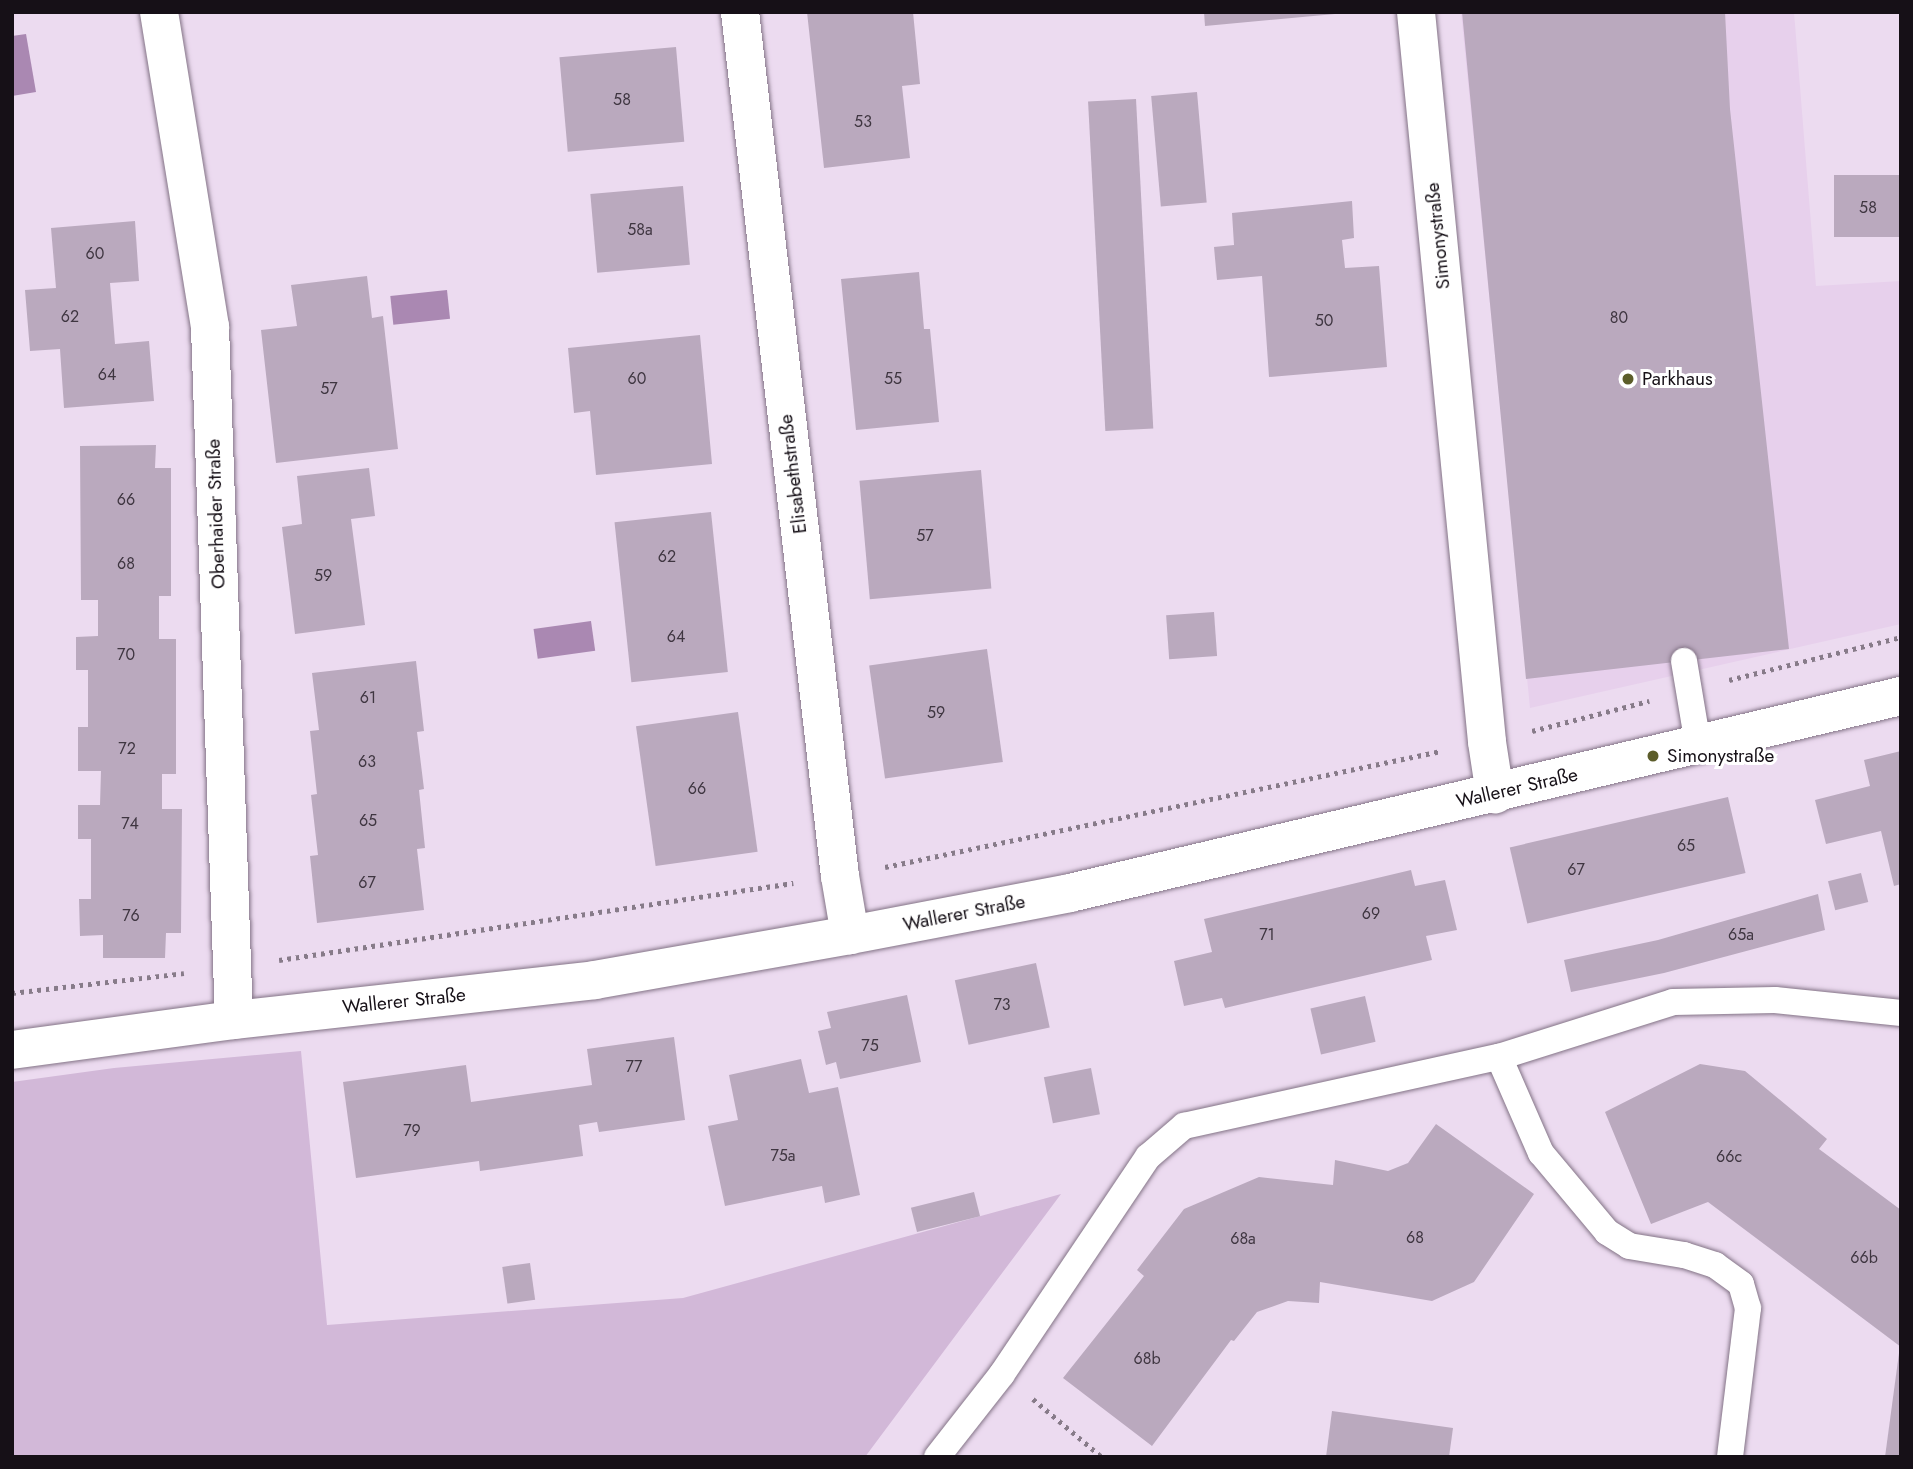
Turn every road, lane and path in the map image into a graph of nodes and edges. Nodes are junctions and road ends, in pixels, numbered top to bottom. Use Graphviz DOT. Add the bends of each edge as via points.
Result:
graph roads {
  1 [pos="159,12"];
  2 [pos="740,12"];
  3 [pos="1416,12"];
  4 [pos="1901,637"];
  5 [pos="1684,661"];
  6 [pos="1689,690"];
  7 [pos="1901,696"];
  8 [pos="1487,742"];
  9 [pos="1698,745"];
  10 [pos="1495,794"];
  11 [pos="840,876"];
  12 [pos="850,935"];
  13 [pos="230,968"];
  14 [pos="12,993"];
  15 [pos="1901,1013"];
  16 [pos="234,1020"];
  17 [pos="12,1050"];
  18 [pos="1499,1057"];
  19 [pos="1002,1374"];
  20 [pos="937,1457"];
  21 [pos="1102,1457"];
  22 [pos="1730,1457"];
  1 -- 13 [label="street, Oberhaider Straße" via="210,327"];
  2 -- 11 [label="street, Elisabethstraße"];
  3 -- 8 [label="street, Simonystraße"];
  4 -- 6 [label="path"];
  5 -- 6 [label="lane"];
  6 -- 8 [label="path"];
  6 -- 9 [label="lane"];
  7 -- 9 [label="street, Wallerer Straße"];
  8 -- 10 [label="street, Simonystraße"];
  8 -- 11 [label="path"];
  9 -- 10 [label="street, Wallerer Straße"];
  10 -- 12 [label="street, Wallerer Straße" via="1070,893"];
  11 -- 12 [label="street, Elisabethstraße"];
  11 -- 13 [label="path"];
  12 -- 16 [label="street, Wallerer Straße" via="595,980"];
  13 -- 14 [label="path"];
  13 -- 16 [label="street, Oberhaider Straße"];
  15 -- 18 [label="lane" via="1775,1000 1673,1002"];
  16 -- 17 [label="street, Wallerer Straße"];
  18 -- 19 [label="lane" via="1184,1126 1148,1157"];
  18 -- 22 [label="lane" via="1541,1153 1607,1232 1629,1246 1715,1265 1741,1284 1748,1308"];
  19 -- 20 [label="lane"];
  19 -- 21 [label="path"];
}
